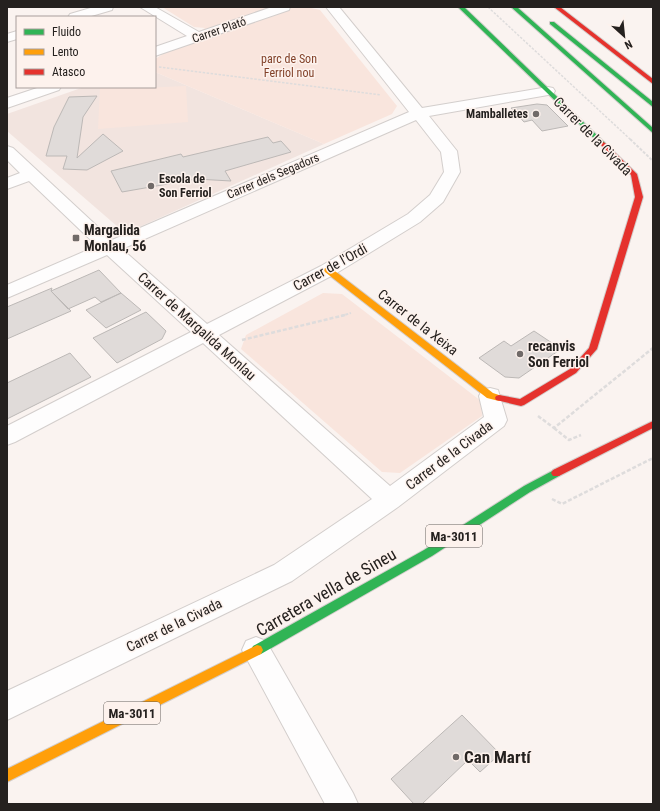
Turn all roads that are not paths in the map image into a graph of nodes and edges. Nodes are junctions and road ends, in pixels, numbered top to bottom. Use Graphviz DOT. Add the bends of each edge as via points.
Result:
graph roads {
  1 [pos="107,7"];
  2 [pos="146,7"];
  3 [pos="284,7"];
  4 [pos="332,7"];
  5 [pos="460,7"];
  6 [pos="514,7"];
  7 [pos="557,7"];
  8 [pos="78,16"];
  9 [pos="543,16"];
  10 [pos="198,37"];
  11 [pos="156,52"];
  12 [pos="653,82"];
  13 [pos="51,88"];
  14 [pos="548,91"];
  15 [pos="7,103"];
  16 [pos="653,105"];
  17 [pos="420,113"];
  18 [pos="653,130"];
  19 [pos="7,151"];
  20 [pos="32,174"];
  21 [pos="7,184"];
  22 [pos="109,247"];
  23 [pos="328,270"];
  24 [pos="7,292"];
  25 [pos="211,340"];
  26 [pos="490,396"];
  27 [pos="653,424"];
  28 [pos="7,436"];
  29 [pos="389,500"];
  30 [pos="256,650"];
  31 [pos="7,706"];
  32 [pos="7,776"];
  33 [pos="342,804"];
  1 -- 8 [label="street"];
  2 -- 10 [label="street"];
  3 -- 10 [label="street, Carrer Plató"];
  4 -- 17 [label="street, Carrer de l'Ordi"];
  5 -- 14 [label="main road, Carrer de la Civada"];
  6 -- 18 [label="main road"];
  7 -- 12 [label="main road"];
  9 -- 16 [label="main road"];
  10 -- 11 [label="street, Carrer Plató"];
  13 -- 15 [label="street"];
  14 -- 17 [label="street, Carrer dels Segadors"];
  14 -- 26 [label="main road, Carrer de la Civada" via="634,174 639,198 593,349 573,371 521,403"];
  17 -- 22 [label="street, Carrer dels Segadors"];
  17 -- 23 [label="street, Carrer de l'Ordi" via="449,151 452,172 438,198 414,218"];
  19 -- 20 [label="street, Carrer de Margalida Monlau"];
  20 -- 21 [label="street"];
  20 -- 22 [label="street, Carrer de Margalida Monlau"];
  22 -- 24 [label="street, Carrer dels Segadors"];
  22 -- 25 [label="street, Carrer de Margalida Monlau"];
  23 -- 25 [label="street, Carrer de l'Ordi"];
  23 -- 26 [label="main road, Carrer de la Xeixa"];
  25 -- 28 [label="street, Carrer de l'Ordi"];
  25 -- 29 [label="street, Carrer de Margalida Monlau"];
  26 -- 29 [label="street, Carrer de la Civada" via="496,420"];
  27 -- 30 [label="main road, Carretera vella de Sineu / Ma-3011" via="527,489 428,553"];
  29 -- 31 [label="street, Carrer de la Civada" via="283,573"];
  30 -- 32 [label="main road, Carretera vella de Sineu / Ma-3011"];
  30 -- 33 [label="street"];
}
